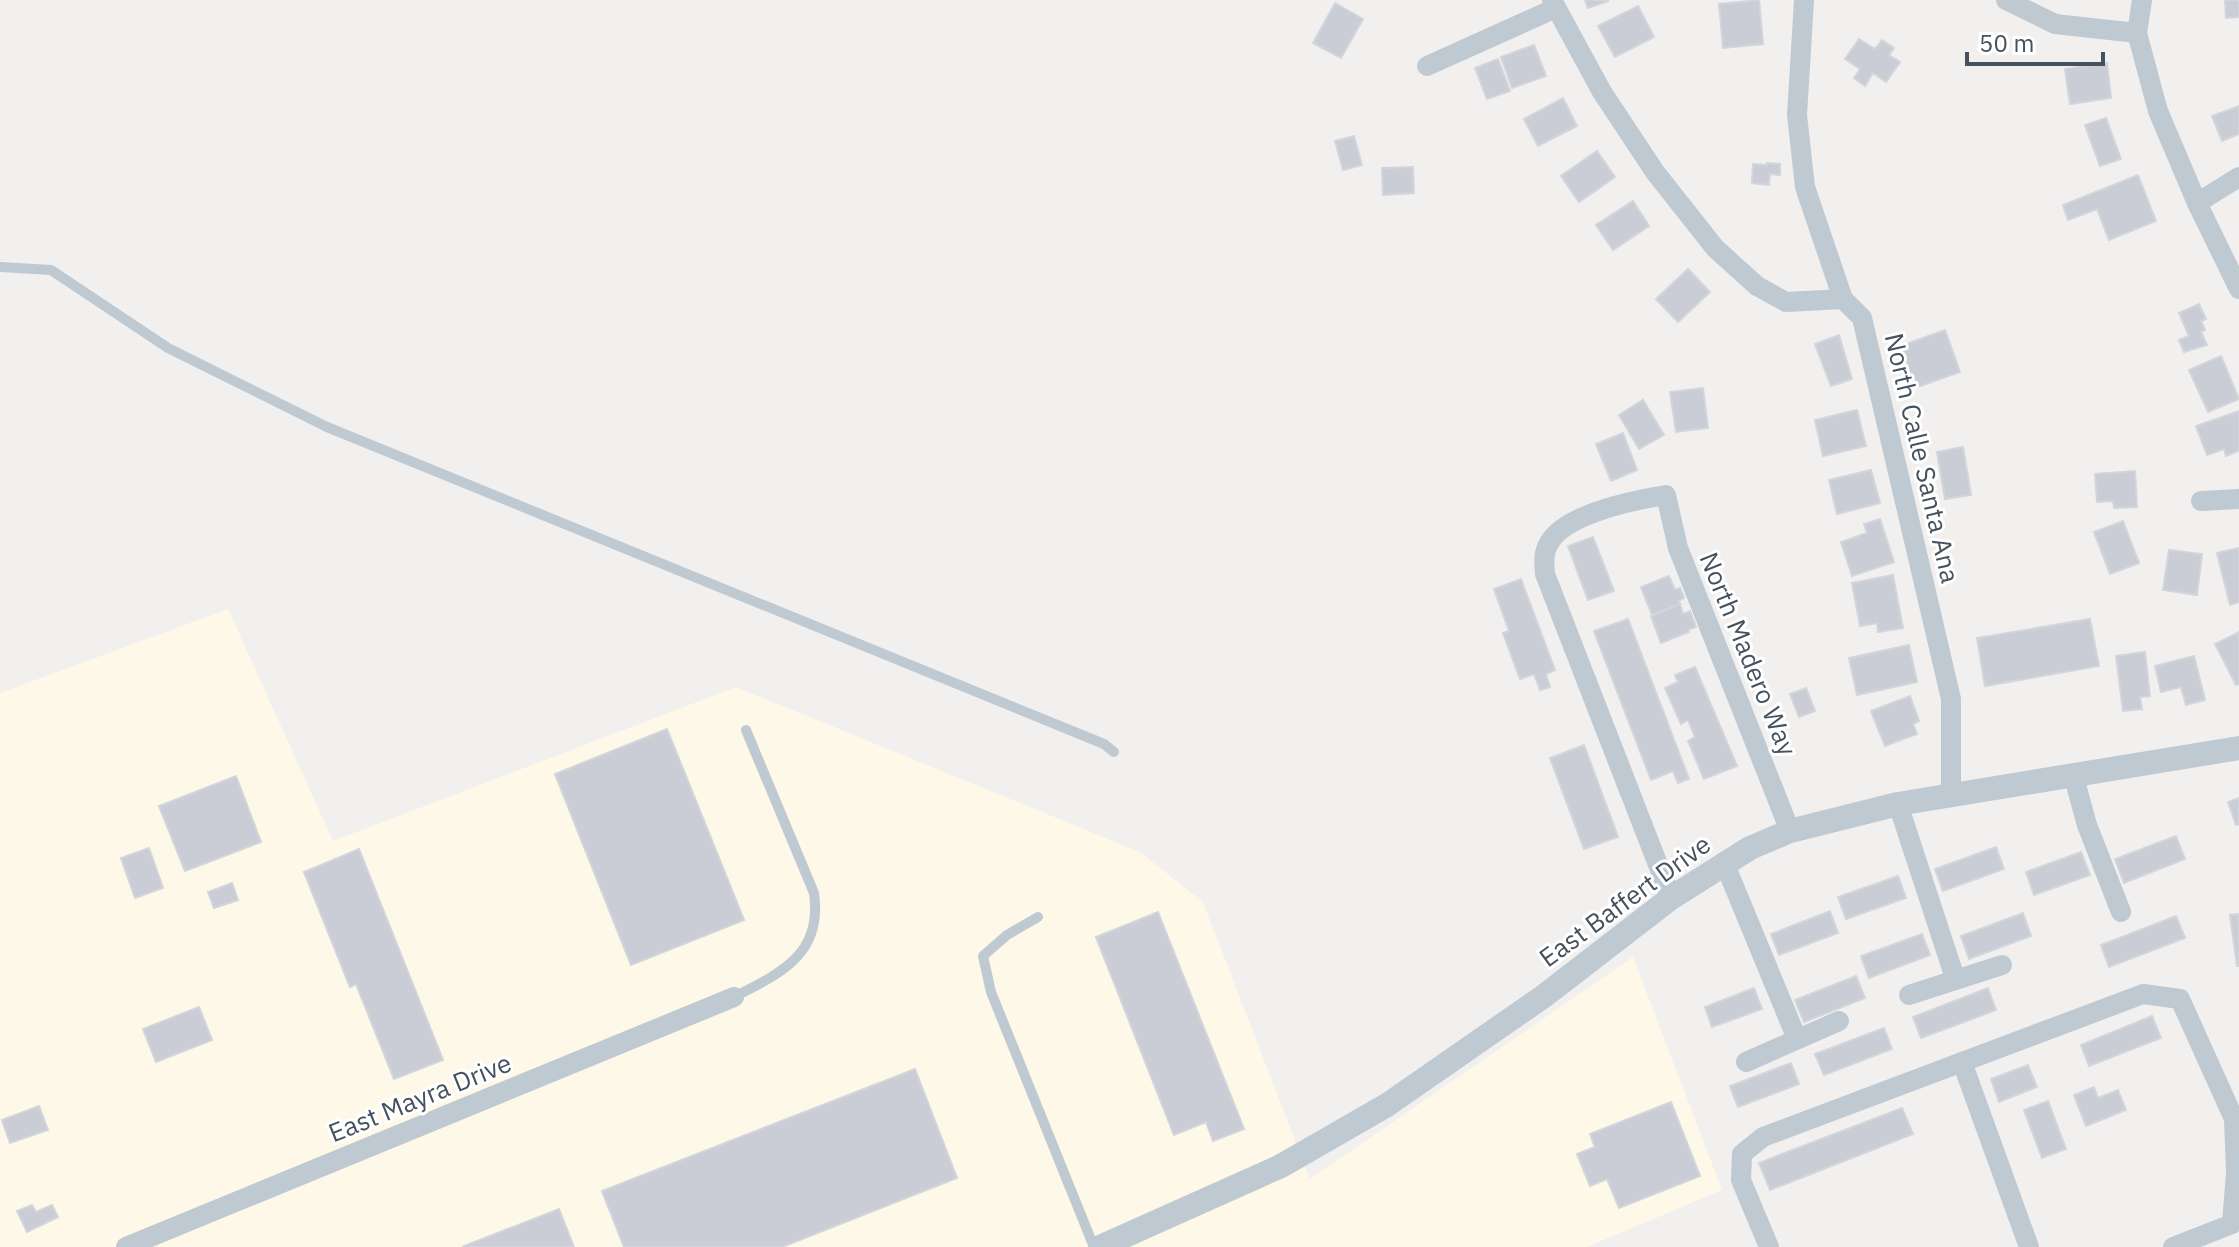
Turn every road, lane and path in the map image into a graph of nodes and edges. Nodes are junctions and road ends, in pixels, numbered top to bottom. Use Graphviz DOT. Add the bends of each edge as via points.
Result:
graph roads {
  1 [pos="1804,0"];
  2 [pos="2006,0"];
  3 [pos="2142,0"];
  4 [pos="1554,4"];
  5 [pos="2137,33"];
  6 [pos="1427,66"];
  7 [pos="2239,177"];
  8 [pos="2197,203"];
  9 [pos="0,267"];
  10 [pos="2239,289"];
  11 [pos="1843,299"];
  12 [pos="2239,499"];
  13 [pos="2201,501"];
  14 [pos="746,730"];
  15 [pos="2239,748"];
  16 [pos="1114,752"];
  17 [pos="2073,774"];
  18 [pos="1951,797"];
  19 [pos="1898,804"];
  20 [pos="1790,831"];
  21 [pos="1724,862"];
  22 [pos="1671,898"];
  23 [pos="2121,912"];
  24 [pos="1038,917"];
  25 [pos="2002,965"];
  26 [pos="1955,978"];
  27 [pos="1909,995"];
  28 [pos="734,997"];
  29 [pos="1839,1021"];
  30 [pos="1797,1039"];
  31 [pos="1746,1062"];
  32 [pos="1962,1062"];
  33 [pos="2237,1118"];
  34 [pos="126,1247"];
  35 [pos="1097,1247"];
  36 [pos="1769,1247"];
  37 [pos="2029,1247"];
  38 [pos="2173,1247"];
  1 -- 11 [label="street, North Calle Santa Ana" via="1797,115 1805,187"];
  2 -- 5 [label="street" via="2055,24"];
  3 -- 5 [label="street"];
  4 -- 6 [label="street"];
  4 -- 11 [label="street" via="1602,92 1655,172 1715,248 1757,286 1786,302"];
  5 -- 8 [label="street" via="2158,111"];
  7 -- 8 [label="street"];
  8 -- 10 [label="street"];
  9 -- 16 [label="lane" via="51,270 168,348 327,427"];
  11 -- 18 [label="street, North Calle Santa Ana" via="1862,318 1951,699"];
  12 -- 13 [label="street"];
  14 -- 28 [label="lane" via="814,893 816,911 802,954"];
  15 -- 17 [label="street, East Baffert Drive"];
  17 -- 18 [label="street, East Baffert Drive"];
  17 -- 23 [label="street"];
  18 -- 19 [label="street, East Baffert Drive"];
  19 -- 20 [label="street, East Baffert Drive"];
  19 -- 26 [label="street"];
  20 -- 21 [label="street, East Baffert Drive"];
  20 -- 22 [label="street, North Madero Way" via="1678,548 1666,495 1632,500 1560,530 1543,559 1550,590"];
  21 -- 22 [label="street, East Baffert Drive"];
  21 -- 30 [label="street"];
  22 -- 35 [label="street, East Baffert Drive" via="1544,996 1387,1105 1281,1166"];
  24 -- 35 [label="lane" via="983,956 991,992"];
  25 -- 26 [label="street"];
  26 -- 27 [label="street"];
  28 -- 34 [label="street, East Mayra Drive"];
  29 -- 30 [label="street"];
  30 -- 31 [label="street"];
  32 -- 33 [label="street" via="2143,994 2180,999"];
  32 -- 36 [label="street" via="1763,1137 1742,1154 1741,1180"];
  32 -- 37 [label="street"];
  33 -- 38 [label="street" via="2232,1224"];
}
